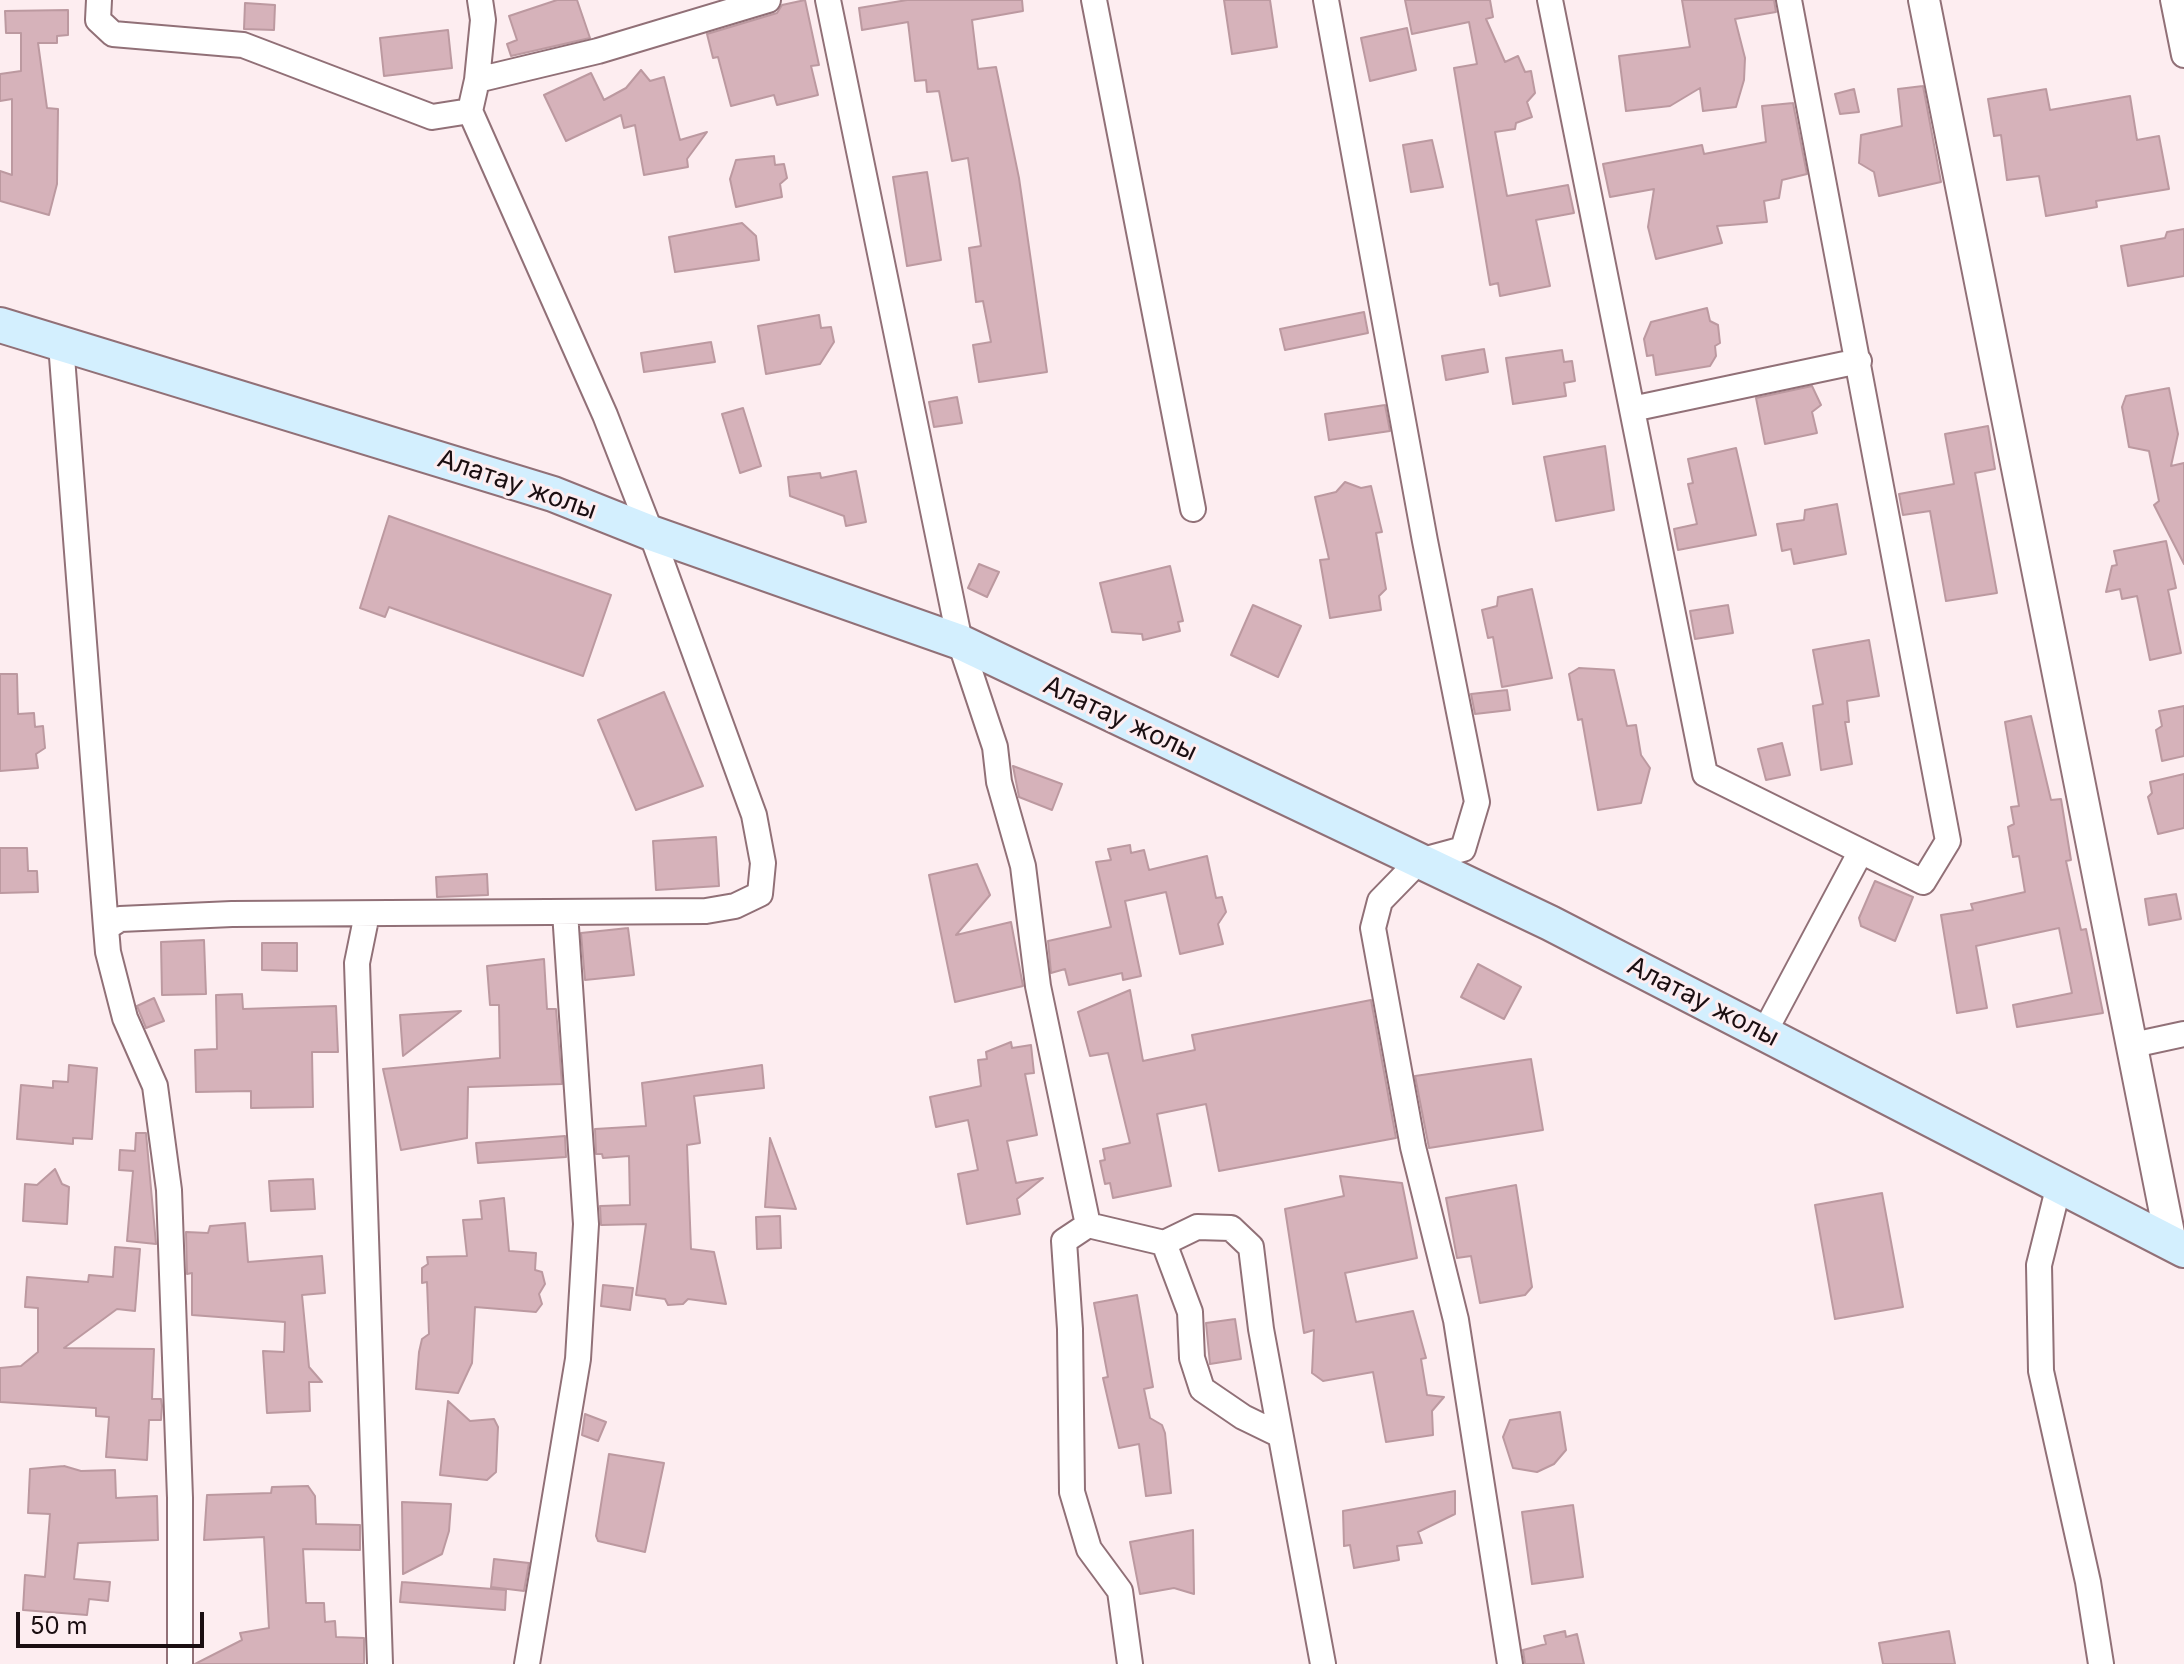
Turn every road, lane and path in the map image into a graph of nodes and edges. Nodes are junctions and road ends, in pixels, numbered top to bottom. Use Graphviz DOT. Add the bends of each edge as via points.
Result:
graph roads {
  1 [pos="99,0"];
  2 [pos="480,0"];
  3 [pos="768,0"];
  4 [pos="828,0"];
  5 [pos="1094,0"];
  6 [pos="1326,0"];
  7 [pos="1550,0"];
  8 [pos="1789,0"];
  9 [pos="1924,0"];
  10 [pos="2173,0"];
  11 [pos="2184,55"];
  12 [pos="477,80"];
  13 [pos="470,111"];
  14 [pos="0,325"];
  15 [pos="61,344"];
  16 [pos="1859,361"];
  17 [pos="1632,409"];
  18 [pos="1193,509"];
  19 [pos="651,533"];
  20 [pos="960,642"];
  21 [pos="1860,853"];
  22 [pos="1419,861"];
  23 [pos="565,912"];
  24 [pos="367,914"];
  25 [pos="106,928"];
  26 [pos="1764,1033"];
  27 [pos="2184,1034"];
  28 [pos="2133,1045"];
  29 [pos="2059,1185"];
  30 [pos="1088,1225"];
  31 [pos="1164,1243"];
  32 [pos="2178,1246"];
  33 [pos="1280,1435"];
  34 [pos="180,1664"];
  35 [pos="380,1664"];
  36 [pos="527,1664"];
  37 [pos="1130,1664"];
  38 [pos="1323,1664"];
  39 [pos="1510,1664"];
  40 [pos="2101,1664"];
  1 -- 13 [label="street" via="98,20 113,34 243,45 432,117"];
  2 -- 12 [label="street"];
  3 -- 12 [label="street" via="598,51"];
  4 -- 20 [label="street"];
  5 -- 18 [label="street"];
  6 -- 22 [label="street" via="1477,802 1463,849"];
  7 -- 17 [label="street"];
  8 -- 16 [label="street"];
  9 -- 28 [label="street"];
  10 -- 11 [label="street"];
  12 -- 13 [label="street"];
  13 -- 19 [label="street" via="605,415"];
  14 -- 15 [label="main road, Алатау жолы"];
  15 -- 19 [label="main road, Алатау жолы" via="553,494"];
  15 -- 25 [label="street"];
  16 -- 17 [label="street"];
  16 -- 21 [label="street" via="1948,841 1923,882"];
  17 -- 21 [label="street" via="1705,774"];
  19 -- 20 [label="main road, Алатау жолы"];
  19 -- 23 [label="street" via="754,815 763,863 760,894 706,911"];
  20 -- 22 [label="main road, Алатау жолы"];
  20 -- 30 [label="street" via="995,747 999,782 1023,866 1038,986"];
  21 -- 26 [label="street"];
  22 -- 26 [label="main road, Алатау жолы"];
  22 -- 39 [label="street" via="1380,901 1373,928 1413,1147 1456,1320"];
  23 -- 24 [label="street"];
  23 -- 36 [label="street" via="586,1224 578,1359"];
  24 -- 25 [label="street" via="120,919"];
  24 -- 35 [label="street" via="357,963"];
  25 -- 34 [label="street" via="125,1018 155,1086 169,1190"];
  26 -- 29 [label="main road, Алатау жолы"];
  27 -- 28 [label="street"];
  28 -- 32 [label="street"];
  29 -- 32 [label="main road, Алатау жолы"];
  29 -- 40 [label="street" via="2039,1265 2041,1371"];
  30 -- 31 [label="street"];
  30 -- 37 [label="street" via="1064,1241 1072,1492 1089,1549 1120,1591"];
  31 -- 33 [label="street" via="1190,1312 1192,1358 1202,1389"];
  31 -- 33 [label="street" via="1197,1227 1231,1228 1251,1247"];
  33 -- 38 [label="street"];
}
